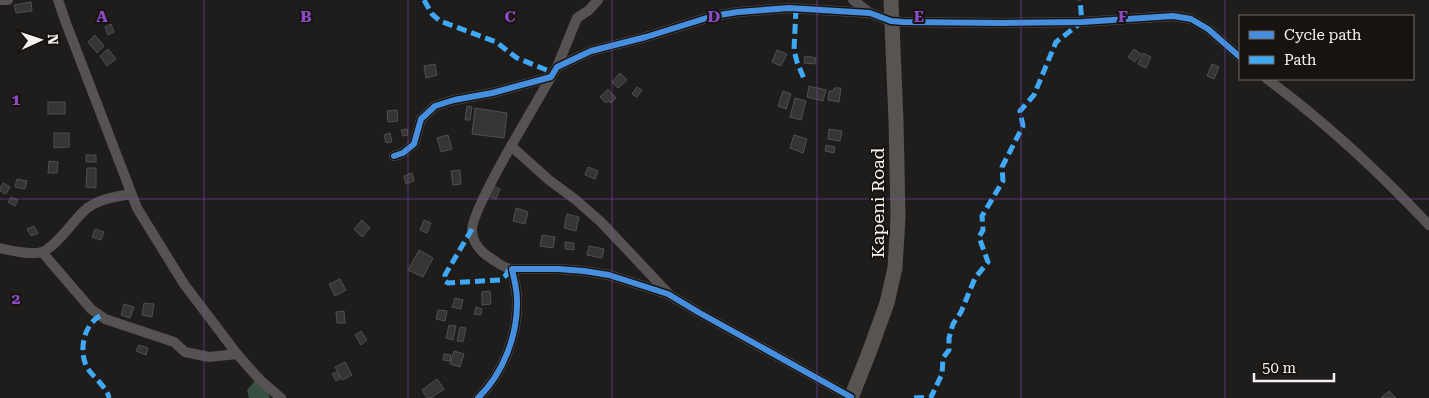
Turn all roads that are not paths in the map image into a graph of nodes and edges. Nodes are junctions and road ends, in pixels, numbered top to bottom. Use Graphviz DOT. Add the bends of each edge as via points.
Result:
graph roads {
  1 [pos="0,0"];
  2 [pos="8,0"];
  3 [pos="58,0"];
  4 [pos="598,0"];
  5 [pos="853,0"];
  6 [pos="891,0"];
  7 [pos="790,4"];
  8 [pos="870,13"];
  9 [pos="891,21"];
  10 [pos="1239,56"];
  11 [pos="557,67"];
  12 [pos="551,77"];
  13 [pos="1269,80"];
  14 [pos="511,146"];
  15 [pos="394,156"];
  16 [pos="131,194"];
  17 [pos="1429,225"];
  18 [pos="0,248"];
  19 [pos="42,252"];
  20 [pos="512,269"];
  21 [pos="668,294"];
  22 [pos="237,354"];
  23 [pos="851,397"];
  24 [pos="281,398"];
  25 [pos="478,398"];
  1 -- 2 [label="street"];
  3 -- 16 [label="street"];
  4 -- 11 [label="street" via="577,18"];
  5 -- 8 [label="street"];
  6 -- 9 [label="main road, Kapeni Road"];
  7 -- 8 [label="street"];
  7 -- 11 [label="street" via="714,16 591,51"];
  8 -- 9 [label="street"];
  9 -- 10 [label="street" via="1082,22 1173,16 1190,19 1208,29"];
  9 -- 23 [label="main road, Kapeni Road" via="898,217 895,268 887,303"];
  11 -- 12 [label="street"];
  12 -- 14 [label="street"];
  12 -- 15 [label="street" via="435,106 421,119 414,144"];
  13 -- 17 [label="street" via="1348,146"];
  14 -- 20 [label="street" via="472,229 480,251"];
  14 -- 21 [label="street" via="601,222"];
  16 -- 19 [label="street" via="98,202"];
  16 -- 22 [label="street" via="136,208 184,284"];
  18 -- 19 [label="street" via="22,253"];
  19 -- 22 [label="street" via="91,309 105,319 174,342 185,352 209,357"];
  20 -- 21 [label="street" via="558,268 609,275"];
  20 -- 25 [label="street" via="517,300 510,343 498,374"];
  21 -- 23 [label="street"];
  22 -- 24 [label="street"];
}
